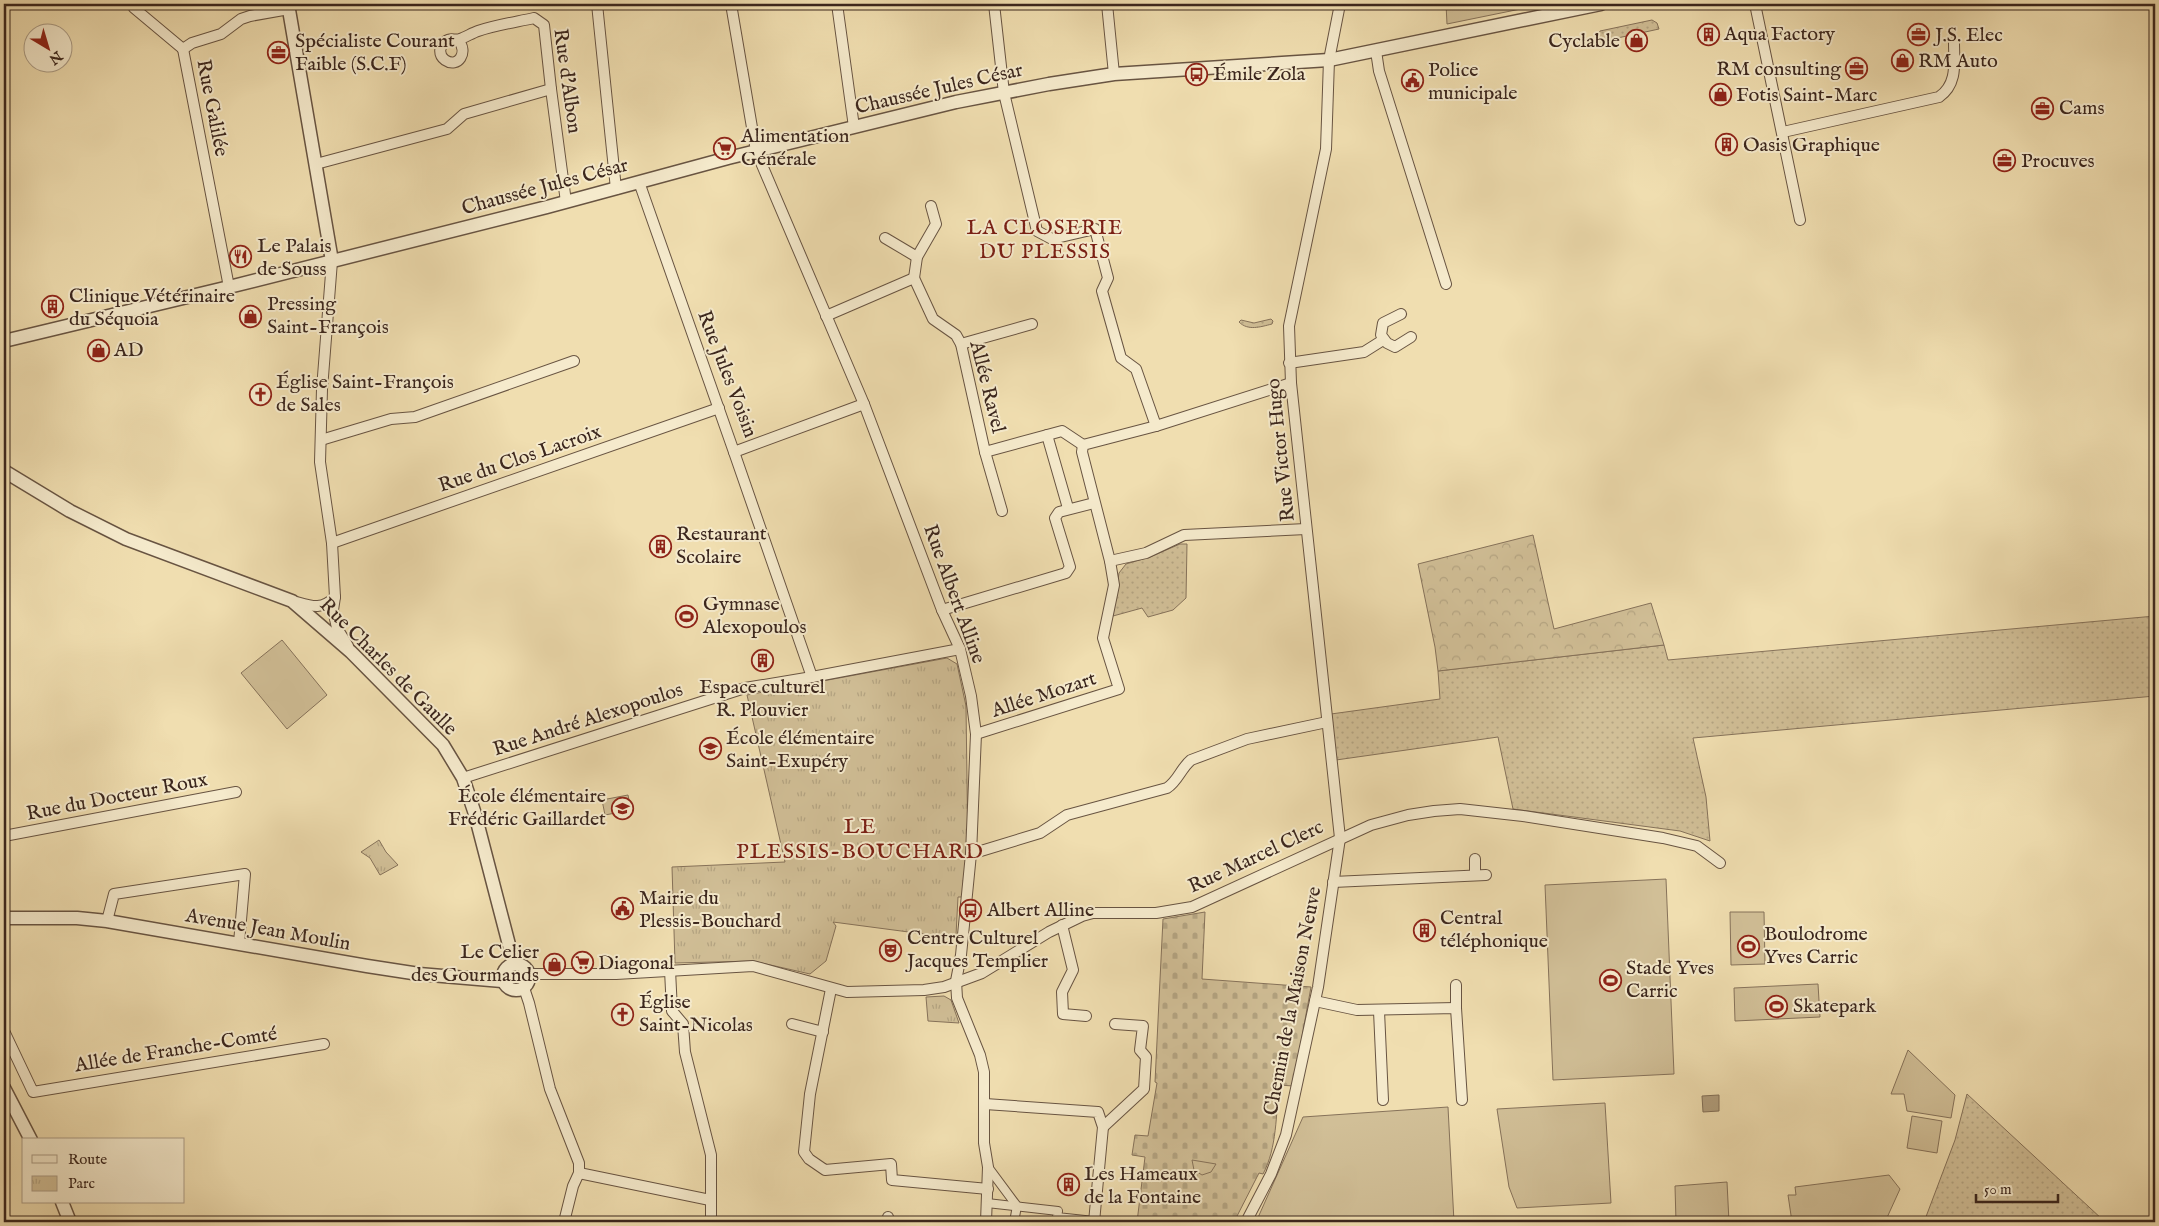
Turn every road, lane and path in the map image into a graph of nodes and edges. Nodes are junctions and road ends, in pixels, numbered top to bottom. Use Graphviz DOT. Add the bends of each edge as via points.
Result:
graph roads {
  1 [pos="133,4"];
  2 [pos="597,4"];
  3 [pos="731,4"];
  4 [pos="837,4"];
  5 [pos="994,4"];
  6 [pos="1107,4"];
  7 [pos="1340,4"];
  8 [pos="1601,4"];
  9 [pos="1755,4"];
  10 [pos="289,6"];
  11 [pos="458,40"];
  12 [pos="1954,42"];
  13 [pos="183,48"];
  14 [pos="1376,51"];
  15 [pos="1329,60"];
  16 [pos="1114,74"];
  17 [pos="551,89"];
  18 [pos="1004,93"];
  19 [pos="854,127"];
  20 [pos="1783,132"];
  21 [pos="756,151"];
  22 [pos="316,164"];
  23 [pos="639,182"];
  24 [pos="616,189"];
  25 [pos="566,202"];
  26 [pos="931,206"];
  27 [pos="1800,220"];
  28 [pos="885,238"];
  29 [pos="917,257"];
  30 [pos="332,261"];
  31 [pos="914,278"];
  32 [pos="1446,284"];
  33 [pos="229,287"];
  34 [pos="1401,314"];
  35 [pos="826,316"];
  36 [pos="1032,324"];
  37 [pos="1411,337"];
  38 [pos="1383,340"];
  39 [pos="4,341"];
  40 [pos="961,344"];
  41 [pos="574,361"];
  42 [pos="1289,363"];
  43 [pos="1291,383"];
  44 [pos="864,404"];
  45 [pos="719,408"];
  46 [pos="1156,426"];
  47 [pos="1048,435"];
  48 [pos="321,440"];
  49 [pos="1082,448"];
  50 [pos="734,452"];
  51 [pos="985,452"];
  52 [pos="4,471"];
  53 [pos="1094,503"];
  54 [pos="1068,508"];
  55 [pos="1002,511"];
  56 [pos="1306,529"];
  57 [pos="332,543"];
  58 [pos="1110,561"];
  59 [pos="335,597"];
  60 [pos="292,601"];
  61 [pos="942,610"];
  62 [pos="960,649"];
  63 [pos="351,652"];
  64 [pos="812,678"];
  65 [pos="1327,722"];
  66 [pos="976,734"];
  67 [pos="463,778"];
  68 [pos="236,792"];
  69 [pos="4,836"];
  70 [pos="1340,838"];
  71 [pos="971,854"];
  72 [pos="1475,859"];
  73 [pos="1720,863"];
  74 [pos="1475,875"];
  75 [pos="1486,875"];
  76 [pos="1333,882"];
  77 [pos="27,917"];
  78 [pos="4,918"];
  79 [pos="107,921"];
  80 [pos="4,922"];
  81 [pos="1062,925"];
  82 [pos="239,943"];
  83 [pos="514,964"];
  84 [pos="670,970"];
  85 [pos="529,974"];
  86 [pos="502,980"];
  87 [pos="956,981"];
  88 [pos="1456,986"];
  89 [pos="524,988"];
  90 [pos="831,989"];
  91 [pos="1315,1001"];
  92 [pos="1456,1008"];
  93 [pos="1379,1010"];
  94 [pos="1086,1016"];
  95 [pos="792,1024"];
  96 [pos="1115,1024"];
  97 [pos="4,1031"];
  98 [pos="823,1032"];
  99 [pos="324,1044"];
  100 [pos="4,1088"];
  101 [pos="1383,1100"];
  102 [pos="1462,1100"];
  103 [pos="985,1104"];
  104 [pos="1103,1127"];
  105 [pos="30,1138"];
  106 [pos="988,1167"];
  107 [pos="579,1173"];
  108 [pos="988,1189"];
  109 [pos="710,1200"];
  110 [pos="987,1203"];
  111 [pos="63,1204"];
  112 [pos="1017,1206"];
  113 [pos="1094,1221"];
  114 [pos="70,1222"];
  115 [pos="564,1222"];
  116 [pos="710,1222"];
  117 [pos="986,1222"];
  118 [pos="1014,1222"];
  119 [pos="1246,1222"];
  1 -- 13 [label="street"];
  2 -- 24 [label="street"];
  3 -- 21 [label="street, Rue Albert Alline"];
  4 -- 19 [label="street"];
  5 -- 18 [label="street"];
  6 -- 16 [label="street"];
  7 -- 15 [label="street, Rue Victor Hugo"];
  8 -- 14 [label="street, Chaussée Jules César"];
  9 -- 20 [label="street"];
  10 -- 13 [label="street, Rue Galilée" via="241,19 221,34"];
  10 -- 22 [label="street"];
  11 -- 17 [label="street, Rue d'Albon" via="477,31 534,18 544,24"];
  12 -- 20 [label="street" via="1954,77 1939,97"];
  13 -- 33 [label="street, Rue Galilée"];
  14 -- 15 [label="street, Chaussée Jules César"];
  14 -- 32 [label="street" via="1379,71"];
  15 -- 16 [label="street, Chaussée Jules César"];
  15 -- 42 [label="street, Rue Victor Hugo" via="1326,149 1289,326"];
  16 -- 18 [label="street, Chaussée Jules César"];
  17 -- 22 [label="street" via="464,114 447,129"];
  17 -- 25 [label="street, Rue d'Albon"];
  18 -- 19 [label="street, Chaussée Jules César"];
  18 -- 46 [label="street" via="1037,231 1052,239 1096,229 1108,278 1102,291 1121,358 1136,369"];
  19 -- 21 [label="street, Chaussée Jules César"];
  20 -- 27 [label="street"];
  21 -- 23 [label="street, Chaussée Jules César"];
  21 -- 35 [label="street, Rue Albert Alline"];
  22 -- 30 [label="street"];
  23 -- 24 [label="street, Chaussée Jules César"];
  23 -- 45 [label="street, Rue Jules Voisin"];
  24 -- 25 [label="street, Chaussée Jules César"];
  25 -- 30 [label="street, Chaussée Jules César"];
  26 -- 29 [label="street" via="936,224"];
  28 -- 29 [label="street"];
  29 -- 31 [label="street"];
  30 -- 33 [label="street, Chaussée Jules César"];
  30 -- 48 [label="street"];
  31 -- 35 [label="street"];
  31 -- 40 [label="street, Allée Ravel" via="933,319 956,335"];
  33 -- 39 [label="street, Chaussée Jules César"];
  34 -- 38 [label="street" via="1383,323 1380,329"];
  35 -- 44 [label="street, Rue Albert Alline"];
  36 -- 40 [label="street"];
  37 -- 38 [label="street" via="1395,347"];
  38 -- 42 [label="street" via="1364,352"];
  40 -- 51 [label="street, Allée Ravel"];
  41 -- 48 [label="street" via="415,417 390,419"];
  42 -- 43 [label="street, Rue Victor Hugo"];
  43 -- 46 [label="street"];
  43 -- 56 [label="street, Rue Victor Hugo"];
  44 -- 50 [label="street, Rue Jules Voisin"];
  44 -- 61 [label="street, Rue Albert Alline"];
  45 -- 50 [label="street, Rue Jules Voisin"];
  45 -- 57 [label="street, Rue du Clos Lacroix"];
  46 -- 49 [label="street"];
  47 -- 49 [label="street, Allée Ravel" via="1062,431"];
  47 -- 51 [label="street, Allée Ravel"];
  47 -- 54 [label="street"];
  48 -- 57 [label="street" via="320,462"];
  49 -- 53 [label="street"];
  50 -- 64 [label="street"];
  51 -- 55 [label="street"];
  52 -- 60 [label="street, Rue Charles de Gaulle" via="70,511 126,539"];
  53 -- 54 [label="street"];
  53 -- 58 [label="street"];
  54 -- 61 [label="street" via="1055,518 1069,570"];
  56 -- 58 [label="street" via="1184,536 1146,553"];
  56 -- 65 [label="street, Rue Victor Hugo"];
  57 -- 59 [label="street"];
  58 -- 66 [label="street, Allée Mozart" via="1114,585 1103,638 1119,689"];
  59 -- 60 [label="street, Rue Charles de Gaulle" via="327,605 314,607"];
  59 -- 63 [label="street" via="333,610 337,628"];
  60 -- 63 [label="street, Rue Charles de Gaulle"];
  61 -- 62 [label="street, Rue Albert Alline"];
  62 -- 64 [label="street, Rue André Alexopoulos"];
  62 -- 66 [label="street, Rue Albert Alline"];
  63 -- 67 [label="street, Rue Charles de Gaulle" via="443,745"];
  64 -- 67 [label="street, Rue André Alexopoulos" via="745,688"];
  65 -- 70 [label="street, Rue Victor Hugo"];
  65 -- 71 [label="street" via="1247,738 1192,760 1185,765 1174,784 1167,788 1067,815 1040,833"];
  66 -- 71 [label="street, Rue Albert Alline"];
  67 -- 83 [label="street, Rue Charles de Gaulle" via="476,814"];
  68 -- 69 [label="street, Rue du Docteur Roux"];
  70 -- 73 [label="street, Rue Marcel Clerc" via="1371,824 1408,815 1460,809 1663,838 1697,846"];
  70 -- 76 [label="street, Chemin de la Maison Neuve"];
  70 -- 81 [label="street, Rue Marcel Clerc" via="1192,907 1149,913 1093,913"];
  71 -- 87 [label="street, Rue Albert Alline"];
  72 -- 74 [label="street"];
  74 -- 75 [label="street"];
  74 -- 76 [label="street"];
  76 -- 91 [label="street, Chemin de la Maison Neuve"];
  77 -- 78 [label="street, Avenue Jean Moulin"];
  77 -- 79 [label="street, Avenue Jean Moulin"];
  77 -- 80 [label="street, Avenue Jean Moulin"];
  79 -- 82 [label="street, Avenue Jean Moulin"];
  79 -- 82 [label="street" via="114,894 245,874"];
  81 -- 87 [label="street, Rue Marcel Clerc" via="971,979"];
  81 -- 94 [label="street" via="1073,970 1062,992 1063,1014"];
  82 -- 86 [label="street, Avenue Jean Moulin" via="276,952 419,974"];
  83 -- 85 [label="street" via="524,966"];
  83 -- 86 [label="street" via="504,969"];
  84 -- 85 [label="street, Rue Marcel Clerc"];
  84 -- 90 [label="street, Rue Marcel Clerc" via="753,966"];
  84 -- 109 [label="street" via="672,1010 683,1024 685,1052 711,1155"];
  85 -- 89 [label="street"];
  86 -- 89 [label="street" via="508,989"];
  87 -- 90 [label="street, Rue Marcel Clerc" via="944,987 924,990 847,992"];
  87 -- 103 [label="street, Rue Albert Alline" via="957,998 980,1055"];
  88 -- 92 [label="street"];
  89 -- 107 [label="street" via="550,1089 579,1163"];
  90 -- 98 [label="street"];
  91 -- 93 [label="street" via="1357,1010"];
  91 -- 119 [label="street, Chemin de la Maison Neuve" via="1286,1134 1271,1174"];
  92 -- 93 [label="street"];
  92 -- 102 [label="street"];
  93 -- 101 [label="street"];
  95 -- 98 [label="street"];
  96 -- 104 [label="street" via="1143,1026 1140,1050 1146,1058 1144,1089"];
  97 -- 99 [label="street, Allée de Franche-Comté" via="33,1092"];
  98 -- 108 [label="street" via="810,1094 804,1152 809,1159 824,1170 891,1164 892,1180"];
  100 -- 105 [label="street"];
  103 -- 104 [label="street" via="1098,1112"];
  103 -- 106 [label="street, Rue Albert Alline" via="984,1143"];
  104 -- 113 [label="street"];
  106 -- 108 [label="street, Rue Albert Alline"];
  106 -- 112 [label="street"];
  107 -- 109 [label="street"];
  107 -- 115 [label="street"];
  108 -- 110 [label="street, Rue Albert Alline"];
  109 -- 116 [label="street"];
  110 -- 112 [label="street"];
  110 -- 117 [label="street, Rue Albert Alline"];
  111 -- 114 [label="street"];
  112 -- 113 [label="street" via="1058,1211 1057,1217"];
  112 -- 118 [label="street"];
}
